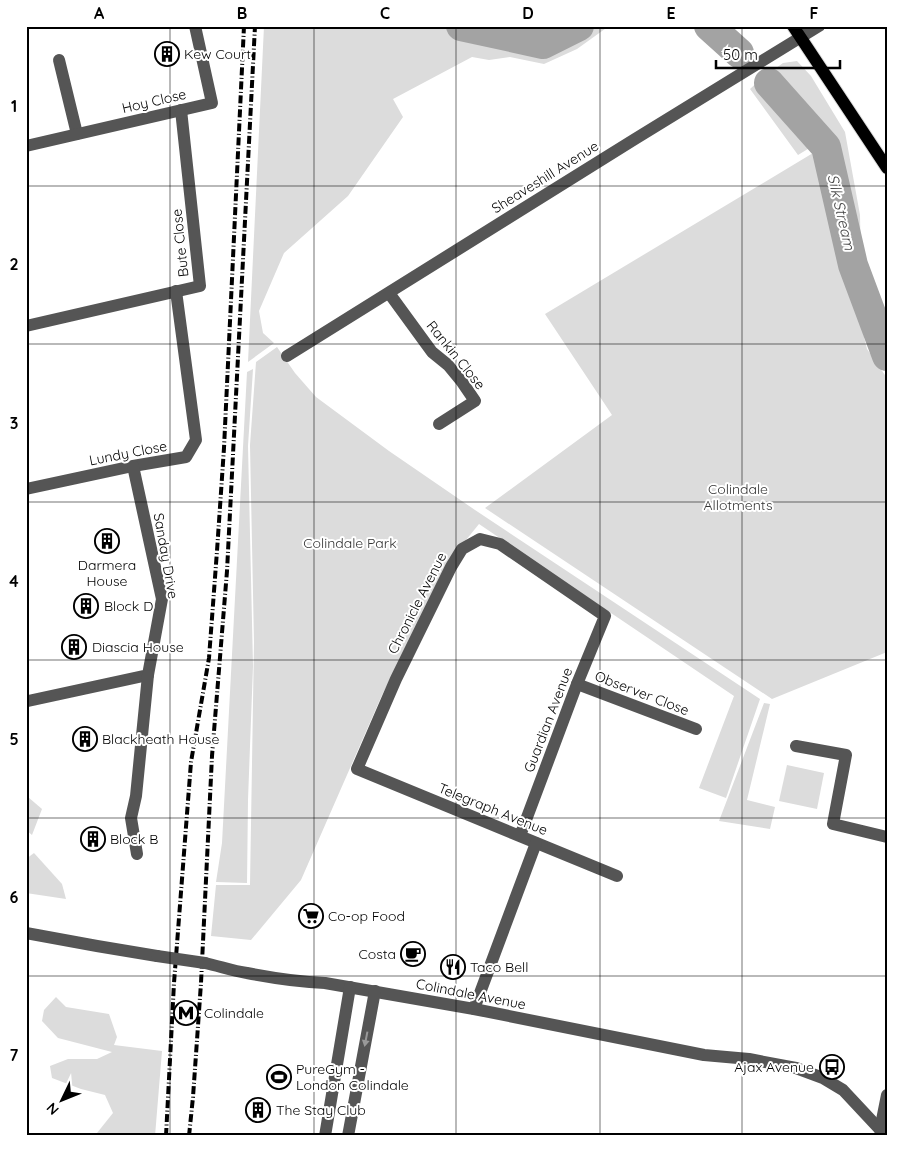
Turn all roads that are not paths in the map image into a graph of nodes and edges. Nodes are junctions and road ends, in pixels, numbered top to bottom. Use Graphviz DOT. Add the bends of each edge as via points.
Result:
graph roads {
  1 [pos="195,26"];
  2 [pos="793,26"];
  3 [pos="819,26"];
  4 [pos="801,38"];
  5 [pos="59,60"];
  6 [pos="181,110"];
  7 [pos="76,134"];
  8 [pos="26,146"];
  9 [pos="887,168"];
  10 [pos="176,291"];
  11 [pos="389,293"];
  12 [pos="26,326"];
  13 [pos="287,356"];
  14 [pos="439,424"];
  15 [pos="133,466"];
  16 [pos="26,489"];
  17 [pos="605,616"];
  18 [pos="148,675"];
  19 [pos="577,684"];
  20 [pos="26,700"];
  21 [pos="696,729"];
  22 [pos="796,746"];
  23 [pos="356,769"];
  24 [pos="520,836"];
  25 [pos="887,837"];
  26 [pos="536,843"];
  27 [pos="137,854"];
  28 [pos="617,876"];
  29 [pos="26,933"];
  30 [pos="350,987"];
  31 [pos="375,991"];
  32 [pos="474,1008"];
  33 [pos="887,1095"];
  34 [pos="883,1133"];
  35 [pos="325,1136"];
  36 [pos="348,1136"];
  1 -- 6 [label="street, Hoy Close" via="212,103"];
  2 -- 4 [label="main road"];
  3 -- 4 [label="street, Sheaveshill Avenue"];
  4 -- 9 [label="main road"];
  4 -- 11 [label="street, Sheaveshill Avenue"];
  5 -- 7 [label="street"];
  6 -- 7 [label="street, Hoy Close"];
  6 -- 10 [label="street, Bute Close" via="200,286"];
  7 -- 8 [label="street, Hoy Close"];
  10 -- 12 [label="street, Bute Close"];
  10 -- 15 [label="street, Lundy Close" via="196,440 186,457"];
  11 -- 13 [label="street, Sheaveshill Avenue"];
  11 -- 14 [label="street, Rankin Close" via="432,352 448,364 475,401"];
  15 -- 16 [label="street, Lundy Close"];
  15 -- 18 [label="street, Sanday Drive" via="162,599"];
  17 -- 19 [label="street, Guardian Avenue"];
  17 -- 23 [label="street, Chronicle Avenue" via="500,544 480,539 462,549 396,679"];
  18 -- 20 [label="street"];
  18 -- 27 [label="street, Sanday Drive" via="131,818"];
  19 -- 21 [label="street, Observer Close"];
  19 -- 24 [label="street, Guardian Avenue"];
  22 -- 25 [label="street" via="846,755 833,824"];
  23 -- 24 [label="street, Telegraph Avenue"];
  24 -- 26 [label="street, Telegraph Avenue"];
  26 -- 28 [label="street, Telegraph Avenue"];
  26 -- 32 [label="street"];
  29 -- 30 [label="street, Colindale Avenue, bridge" via="222,966 245,973"];
  30 -- 31 [label="street, Colindale Avenue"];
  30 -- 35 [label="street"];
  31 -- 32 [label="street, Colindale Avenue"];
  31 -- 36 [label="street, one-way"];
  32 -- 34 [label="street, Colindale Avenue" via="704,1055 796,1068 843,1090"];
  33 -- 34 [label="street"];
}
